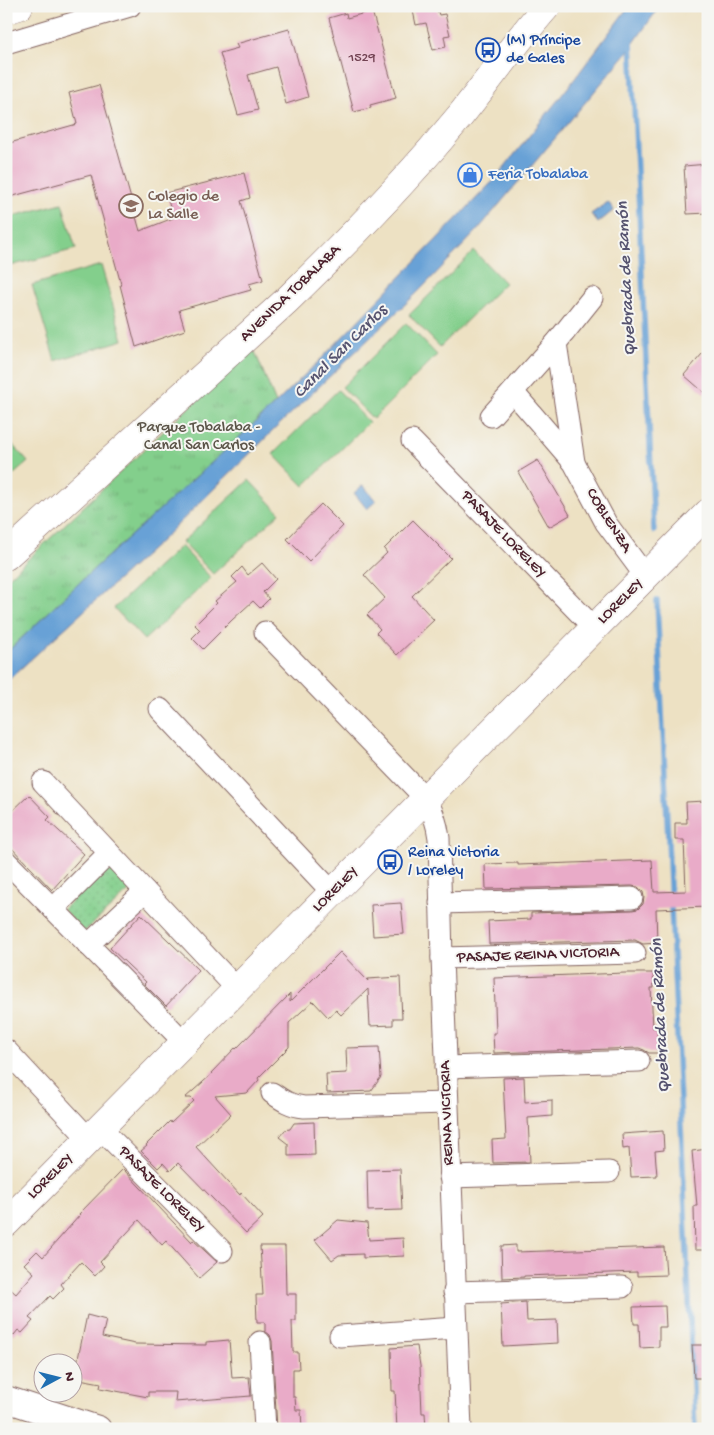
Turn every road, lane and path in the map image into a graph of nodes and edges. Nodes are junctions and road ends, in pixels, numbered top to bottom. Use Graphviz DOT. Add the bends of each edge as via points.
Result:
graph roads {
  1 [pos="19,6"];
  2 [pos="130,6"];
  3 [pos="547,6"];
  4 [pos="6,10"];
  5 [pos="6,43"];
  6 [pos="592,298"];
  7 [pos="556,343"];
  8 [pos="513,392"];
  9 [pos="491,416"];
  10 [pos="412,442"];
  11 [pos="574,463"];
  12 [pos="708,513"];
  13 [pos="6,556"];
  14 [pos="654,569"];
  15 [pos="595,629"];
  16 [pos="265,632"];
  17 [pos="160,709"];
  18 [pos="43,782"];
  19 [pos="426,799"];
  20 [pos="109,853"];
  21 [pos="6,861"];
  22 [pos="145,891"];
  23 [pos="333,893"];
  24 [pos="632,898"];
  25 [pos="440,904"];
  26 [pos="53,909"];
  27 [pos="88,945"];
  28 [pos="635,953"];
  29 [pos="442,958"];
  30 [pos="237,989"];
  31 [pos="184,1043"];
  32 [pos="6,1050"];
  33 [pos="638,1061"];
  34 [pos="446,1068"];
  35 [pos="272,1093"];
  36 [pos="447,1103"];
  37 [pos="95,1133"];
  38 [pos="609,1172"];
  39 [pos="450,1177"];
  40 [pos="6,1222"];
  41 [pos="222,1251"];
  42 [pos="622,1287"];
  43 [pos="454,1292"];
  44 [pos="456,1328"];
  45 [pos="340,1336"];
  46 [pos="260,1342"];
  47 [pos="6,1399"];
  48 [pos="73,1425"];
  49 [pos="98,1429"];
  50 [pos="266,1429"];
  51 [pos="460,1429"];
  1 -- 4 [label="main road"];
  2 -- 5 [label="street"];
  3 -- 13 [label="main road, AVENIDA TOBALABA" via="454,123 337,251"];
  6 -- 7 [label="street"];
  7 -- 8 [label="street"];
  7 -- 11 [label="street, COBLENZA"];
  8 -- 9 [label="street"];
  8 -- 11 [label="street, COBLENZA"];
  10 -- 15 [label="street, PASAJE LORELEY"];
  11 -- 14 [label="street, COBLENZA" via="606,522"];
  12 -- 14 [label="main road, LORELEY"];
  14 -- 15 [label="main road, LORELEY"];
  15 -- 19 [label="main road, LORELEY"];
  16 -- 19 [label="street"];
  17 -- 23 [label="street"];
  18 -- 20 [label="street"];
  19 -- 23 [label="main road, LORELEY"];
  19 -- 25 [label="street, REINA VICTORIA" via="437,826"];
  20 -- 22 [label="street"];
  20 -- 26 [label="street"];
  21 -- 26 [label="street"];
  22 -- 27 [label="street"];
  22 -- 30 [label="street"];
  23 -- 30 [label="main road, LORELEY"];
  24 -- 25 [label="street"];
  25 -- 29 [label="street, REINA VICTORIA"];
  26 -- 27 [label="street"];
  27 -- 31 [label="street"];
  28 -- 29 [label="street, PASAJE REINA VICTORIA"];
  29 -- 34 [label="street, REINA VICTORIA"];
  30 -- 31 [label="main road, LORELEY"];
  31 -- 37 [label="main road, LORELEY"];
  32 -- 37 [label="street, PASAJE LORELEY"];
  33 -- 34 [label="street"];
  34 -- 36 [label="street, REINA VICTORIA"];
  35 -- 36 [label="street" via="287,1103 304,1107"];
  36 -- 39 [label="street, REINA VICTORIA"];
  37 -- 40 [label="main road, LORELEY"];
  37 -- 41 [label="street, PASAJE LORELEY"];
  38 -- 39 [label="street"];
  39 -- 43 [label="street, REINA VICTORIA"];
  42 -- 43 [label="street"];
  43 -- 44 [label="street, REINA VICTORIA"];
  44 -- 45 [label="street"];
  44 -- 51 [label="street, REINA VICTORIA"];
  46 -- 50 [label="street"];
  47 -- 48 [label="street"];
  48 -- 49 [label="street"];
}
